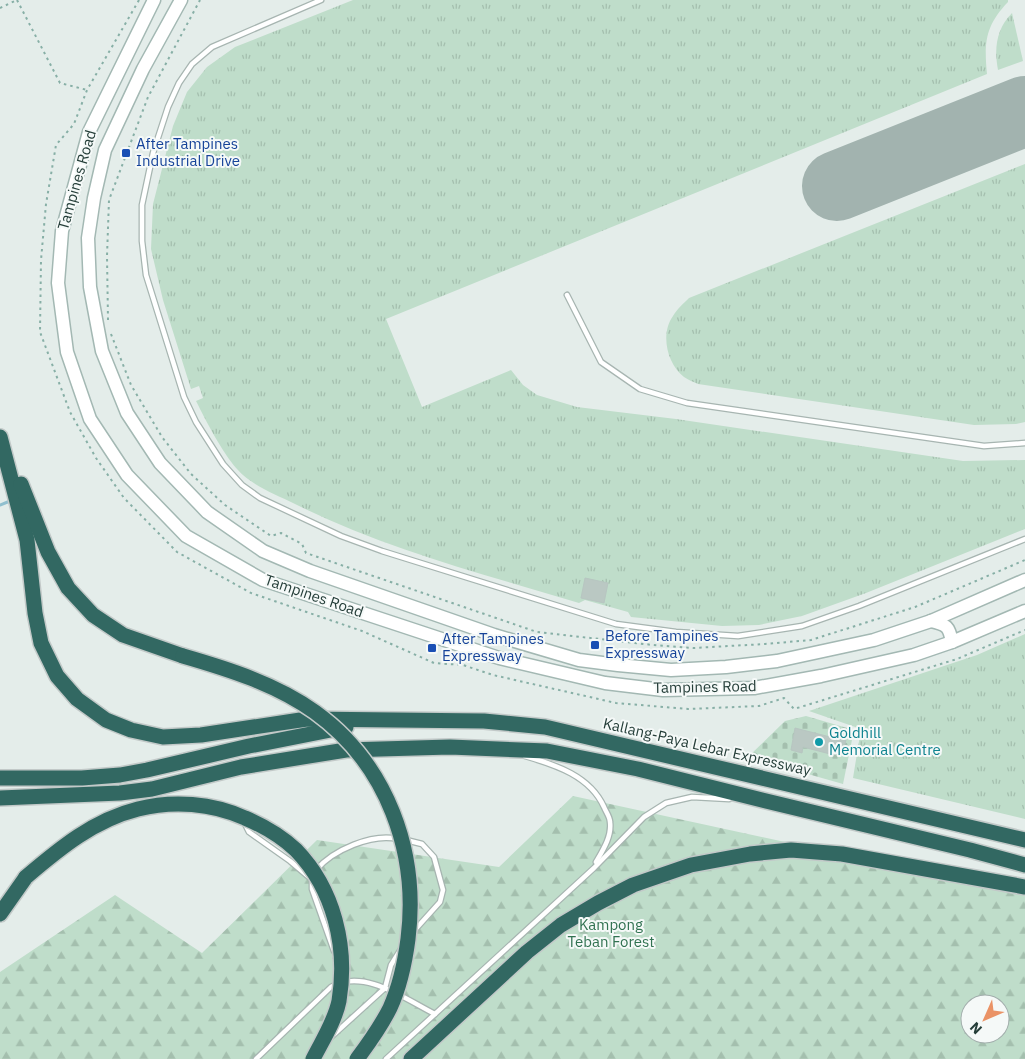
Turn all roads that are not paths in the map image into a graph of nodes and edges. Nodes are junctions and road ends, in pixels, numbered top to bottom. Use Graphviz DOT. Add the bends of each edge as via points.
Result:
graph roads {
  1 [pos="154,0"];
  2 [pos="181,0"];
  3 [pos="317,1"];
  4 [pos="566,295"];
  5 [pos="0,432"];
  6 [pos="0,436"];
  7 [pos="1025,443"];
  8 [pos="1025,539"];
  9 [pos="1025,580"];
  10 [pos="1025,611"];
  11 [pos="931,621"];
  12 [pos="952,642"];
  13 [pos="377,721"];
  14 [pos="504,750"];
  15 [pos="0,778"];
  16 [pos="0,798"];
  17 [pos="762,800"];
  18 [pos="245,815"];
  19 [pos="1025,840"];
  20 [pos="1025,865"];
  21 [pos="594,868"];
  22 [pos="312,880"];
  23 [pos="1025,887"];
  24 [pos="0,914"];
  25 [pos="345,981"];
  26 [pos="385,988"];
  27 [pos="435,1014"];
  28 [pos="256,1059"];
  29 [pos="307,1059"];
  30 [pos="312,1059"];
  31 [pos="357,1059"];
  32 [pos="386,1059"];
  33 [pos="411,1059"];
  1 -- 12 [label="main road, Tampines Road" via="90,132 62,231 58,283 67,352 90,419 126,475 186,536 263,580 499,658 605,683 663,690 754,688 877,663"];
  2 -- 11 [label="main road, Tampines Road" via="143,69 105,150 88,238 90,278 102,351 127,413 160,463 207,512 263,551 310,571 494,635 579,660 618,666 671,670 777,661 874,640"];
  3 -- 8 [label="lane" via="212,47 192,64 168,107 153,153 142,205 146,275 184,398 223,464 242,485 260,498 374,548 616,624 676,632 738,636 802,626"];
  4 -- 7 [label="lane" via="601,362 640,389 687,403 984,446"];
  5 -- 31 [label="highway, bridge" via="48,552 68,588 93,615 123,635 228,669 295,699 338,731 381,786 408,860 410,922 406,957 390,1008"];
  6 -- 13 [label="highway" via="27,540 34,613 41,643 57,676 77,698 106,720 163,737 201,735 307,719"];
  9 -- 11 [label="main road, Tampines Road"];
  10 -- 12 [label="main road, Tampines Road"];
  11 -- 12 [label="main road" via="950,629"];
  13 -- 15 [label="highway" via="120,775"];
  13 -- 19 [label="highway, Kallang-Paya Lebar Expressway" via="484,721 545,727"];
  14 -- 16 [label="highway" via="450,747 346,750 270,762 152,789"];
  14 -- 17 [label="highway" via="546,751 638,768"];
  14 -- 21 [label="lane" via="555,765 583,780 600,798 611,821 608,839"];
  17 -- 20 [label="highway"];
  17 -- 21 [label="lane" via="692,797 666,803 644,817"];
  18 -- 22 [label="lane" via="244,823 249,832"];
  21 -- 27 [label="lane"];
  22 -- 25 [label="lane" via="312,889"];
  22 -- 26 [label="lane" via="315,870 333,854 374,838 390,837 422,844 434,857 443,890 440,902 397,953"];
  23 -- 33 [label="highway" via="842,854 792,850 691,865 634,885 561,925 527,952"];
  24 -- 30 [label="highway, bridge" via="26,877 56,851 83,832 138,808 173,803 222,809 261,825 296,850 320,881 333,910 341,948 338,1002 329,1028"];
  25 -- 26 [label="lane"];
  25 -- 28 [label="lane" via="331,987"];
  26 -- 27 [label="lane"];
  26 -- 29 [label="lane"];
  27 -- 32 [label="lane"];
}
